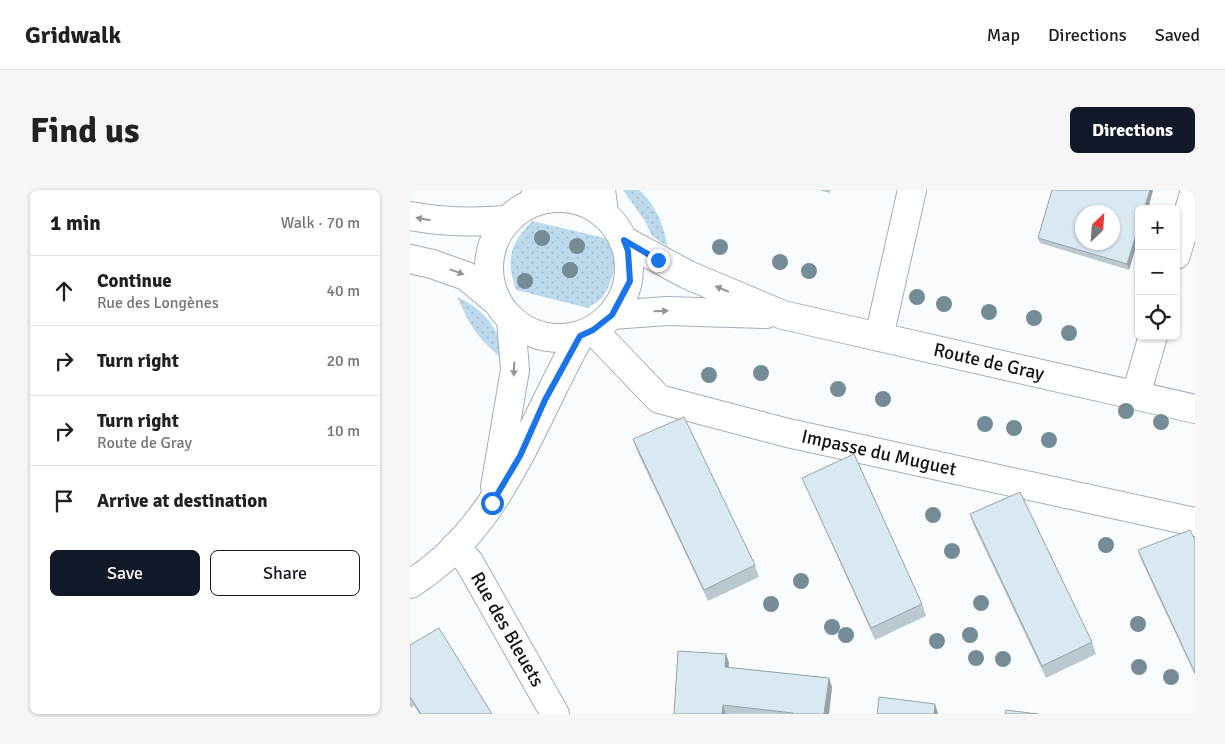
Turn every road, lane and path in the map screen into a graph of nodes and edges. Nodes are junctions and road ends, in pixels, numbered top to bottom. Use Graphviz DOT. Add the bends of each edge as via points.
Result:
graph roads {
  1 [pos="912,190"];
  2 [pos="1195,190"];
  3 [pos="535,196"];
  4 [pos="603,201"];
  5 [pos="410,216"];
  6 [pos="506,220"];
  7 [pos="624,240"];
  8 [pos="1177,250"];
  9 [pos="410,259"];
  10 [pos="503,311"];
  11 [pos="783,315"];
  12 [pos="595,327"];
  13 [pos="879,337"];
  14 [pos="1152,340"];
  15 [pos="1136,395"];
  16 [pos="1195,408"];
  17 [pos="492,503"];
  18 [pos="1195,522"];
  19 [pos="455,547"];
  20 [pos="410,584"];
  21 [pos="555,714"];
  1 -- 13 [label="main road"];
  2 -- 8 [label="main road"];
  3 -- 4 [label="main road"];
  3 -- 6 [label="main road"];
  4 -- 7 [label="main road"];
  6 -- 5 [label="main road, one-way" via="477,223"];
  6 -- 10 [label="main road" via="493,240 488,272"];
  11 -- 7 [label="main road, Route de Gray, one-way" via="677,270"];
  7 -- 12 [label="main road" via="630,281"];
  9 -- 10 [label="main road, one-way" via="466,276"];
  10 -- 12 [label="main road" via="531,333 555,339"];
  10 -- 17 [label="main road, one-way" via="515,370"];
  12 -- 11 [label="main road, Route de Gray, one-way" via="658,311"];
  11 -- 13 [label="main road, Route de Gray"];
  12 -- 17 [label="main road" via="545,400 520,456"];
  12 -- 18 [label="main road, Impasse du Muguet" via="659,399 788,433"];
  13 -- 15 [label="main road, Route de Gray"];
  14 -- 15 [label="main road"];
  15 -- 16 [label="main road, Route de Gray"];
  17 -- 19 [label="main road"];
  19 -- 20 [label="main road"];
  19 -- 21 [label="main road, Rue des Bleuets" via="469,562"];
}
